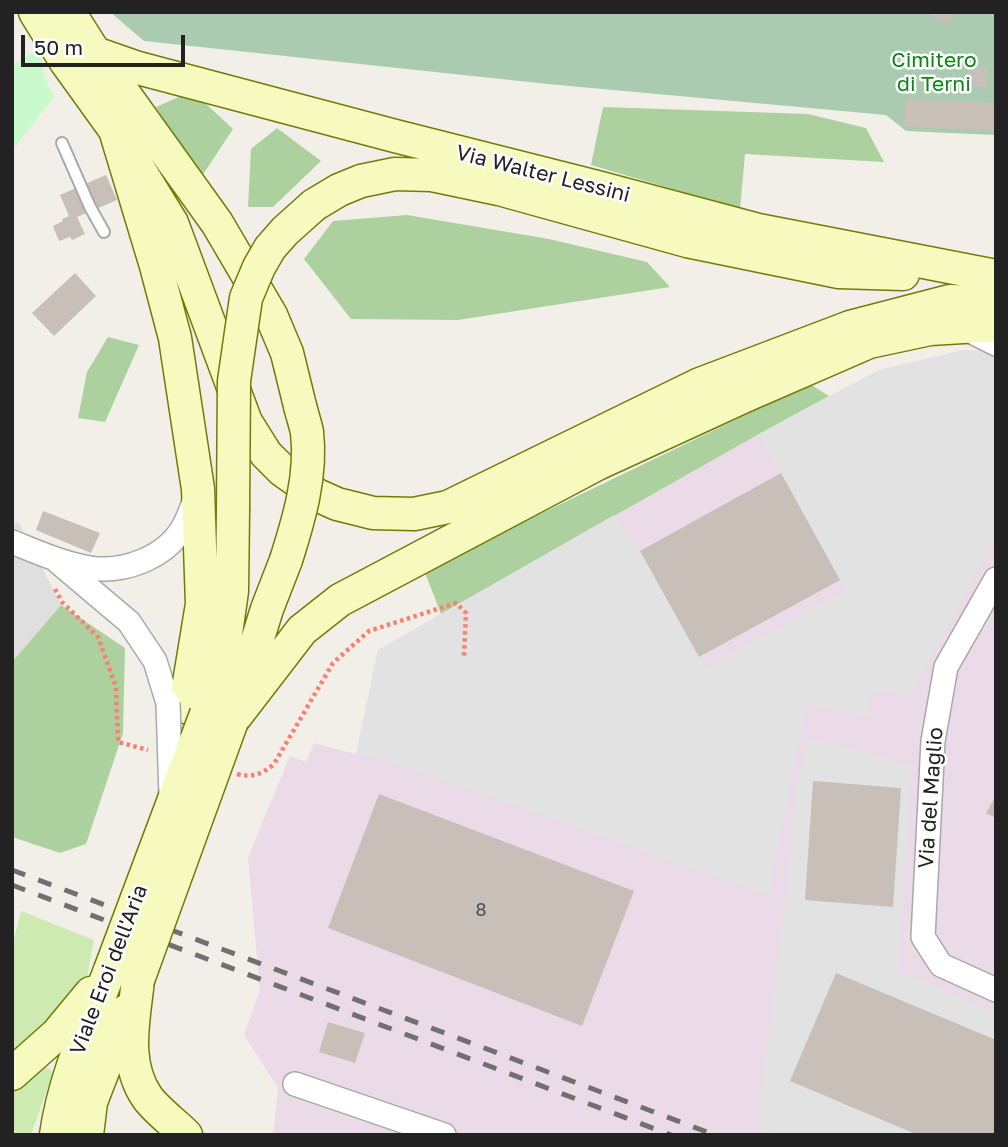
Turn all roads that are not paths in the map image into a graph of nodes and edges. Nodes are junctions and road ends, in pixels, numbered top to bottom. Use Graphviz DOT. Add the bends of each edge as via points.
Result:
graph roads {
  1 [pos="35,12"];
  2 [pos="69,12"];
  3 [pos="80,12"];
  4 [pos="95,53"];
  5 [pos="115,130"];
  6 [pos="62,143"];
  7 [pos="104,232"];
  8 [pos="996,276"];
  9 [pos="996,303"];
  10 [pos="996,325"];
  11 [pos="961,327"];
  12 [pos="996,344"];
  13 [pos="198,489"];
  14 [pos="12,542"];
  15 [pos="53,558"];
  16 [pos="996,579"];
  17 [pos="198,711"];
  18 [pos="184,811"];
  19 [pos="124,975"];
  20 [pos="996,990"];
  21 [pos="12,1074"];
  22 [pos="295,1084"];
  23 [pos="56,1135"];
  24 [pos="87,1135"];
  25 [pos="186,1135"];
  26 [pos="444,1135"];
  1 -- 5 [label="main road"];
  2 -- 4 [label="main road"];
  3 -- 4 [label="lane"];
  4 -- 8 [label="main road, Via Walter Lessini" via="758,230"];
  4 -- 17 [label="main road, bridge" via="217,223 271,315 287,353 307,432 306,485 297,528 267,609"];
  5 -- 9 [label="main road" via="172,223 246,422 266,454 317,495 373,513 414,514 448,507 700,384 850,327 950,302"];
  5 -- 13 [label="main road" via="175,338"];
  6 -- 7 [label="lane"];
  8 -- 17 [label="main road, Via Walter Lessini, bridge" via="839,272 687,241 432,175 395,174 339,190 314,205 270,248 246,298 234,381 232,591 223,655"];
  10 -- 11 [label="main road"];
  11 -- 12 [label="street"];
  11 -- 17 [label="main road" via="869,342 597,464 340,600"];
  13 -- 15 [label="street" via="181,531 144,561 118,568 91,568"];
  13 -- 17 [label="main road" via="202,604"];
  14 -- 15 [label="street"];
  15 -- 17 [label="street" via="129,622"];
  16 -- 20 [label="street, Via del Maglio" via="946,667 933,741 923,937 940,965"];
  17 -- 18 [label="main road, bridge"];
  17 -- 18 [label="main road, bridge"];
  18 -- 19 [label="main road, Viale Eroi dell'Aria, bridge"];
  19 -- 21 [label="main road"];
  19 -- 23 [label="main road, Viale Eroi dell'Aria" via="77,1052"];
  19 -- 24 [label="main road, Viale Eroi dell'Aria" via="111,1046 91,1102"];
  19 -- 25 [label="main road" via="136,1075 147,1098"];
  22 -- 26 [label="street"];
}
